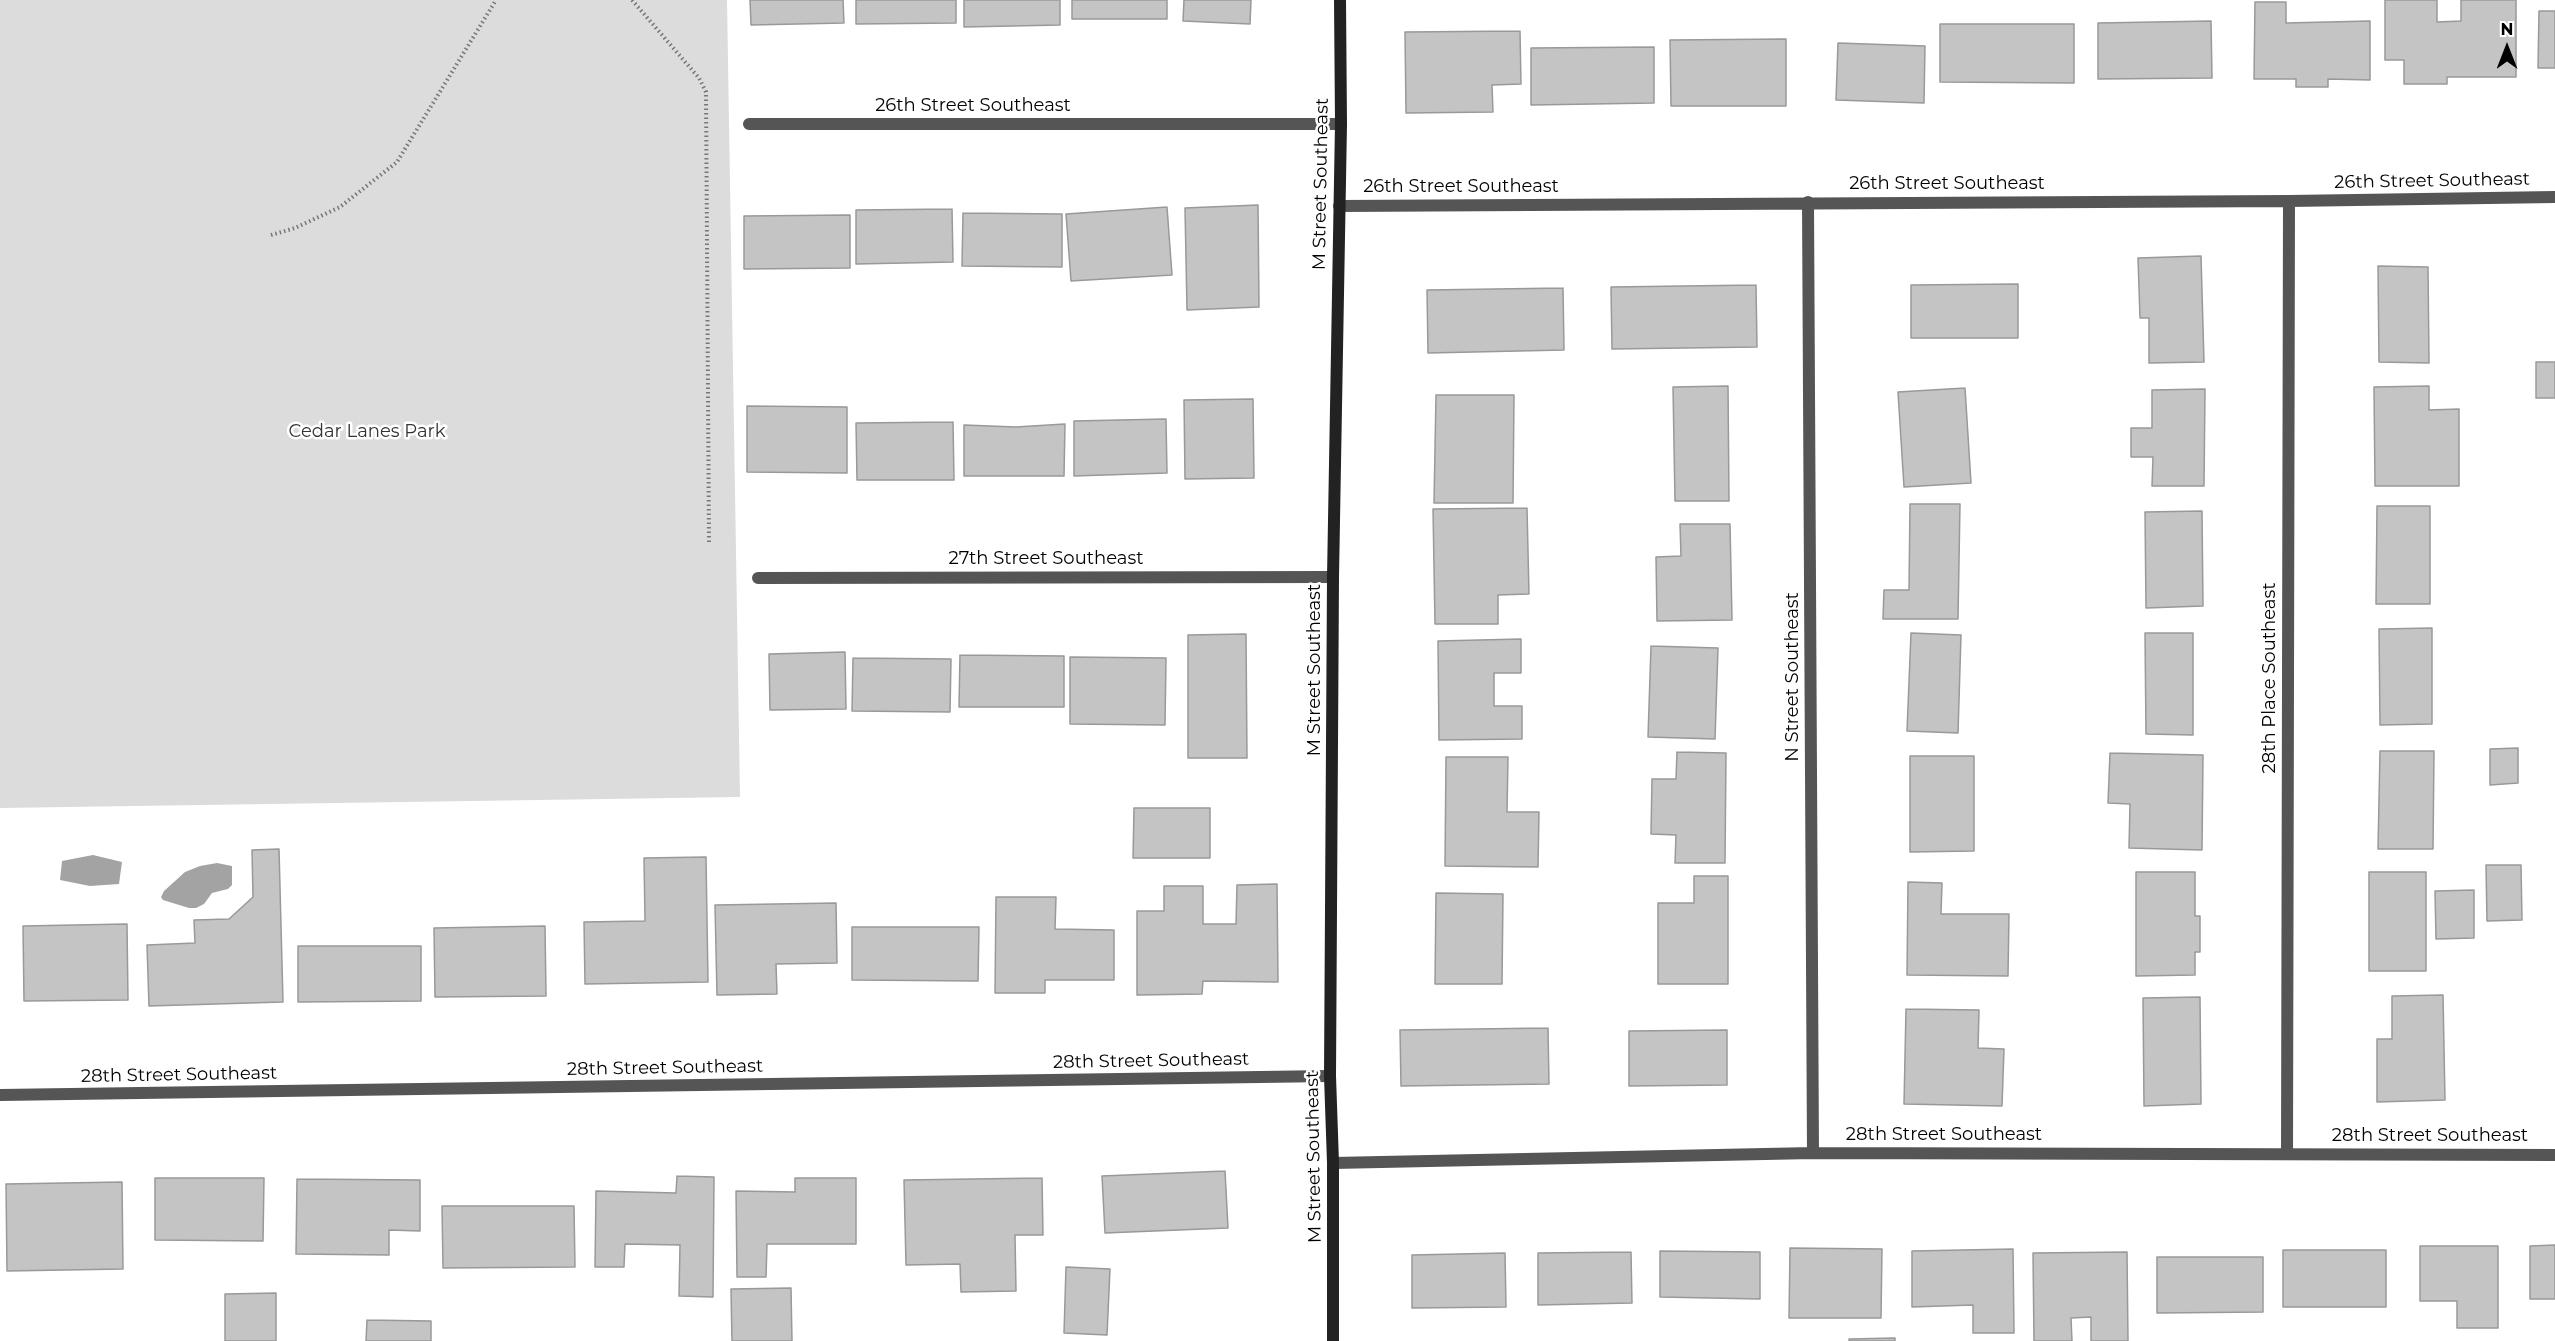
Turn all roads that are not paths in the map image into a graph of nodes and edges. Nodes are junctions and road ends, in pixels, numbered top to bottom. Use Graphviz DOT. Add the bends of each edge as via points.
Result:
graph roads {
  1 [pos="1340,0"];
  2 [pos="749,124"];
  3 [pos="1341,124"];
  4 [pos="2555,197"];
  5 [pos="2289,201"];
  6 [pos="1808,202"];
  7 [pos="1339,206"];
  8 [pos="1333,577"];
  9 [pos="758,578"];
  10 [pos="1330,1076"];
  11 [pos="0,1095"];
  12 [pos="1814,1153"];
  13 [pos="2287,1154"];
  14 [pos="2555,1155"];
  15 [pos="1333,1163"];
  16 [pos="1333,1341"];
  1 -- 3 [label="street, M Street Southeast"];
  2 -- 3 [label="street, 26th Street Southeast"];
  3 -- 7 [label="street, M Street Southeast"];
  4 -- 5 [label="street, 26th Street Southeast"];
  5 -- 6 [label="street, 26th Street Southeast"];
  5 -- 13 [label="street, 28th Place Southeast"];
  6 -- 7 [label="street, 26th Street Southeast"];
  6 -- 12 [label="street, N Street Southeast"];
  7 -- 8 [label="street, M Street Southeast"];
  8 -- 9 [label="street, 27th Street Southeast"];
  8 -- 10 [label="street, M Street Southeast"];
  10 -- 11 [label="street, 28th Street Southeast"];
  10 -- 15 [label="street, M Street Southeast"];
  12 -- 13 [label="street, 28th Street Southeast"];
  12 -- 15 [label="street, 28th Street Southeast"];
  13 -- 14 [label="street, 28th Street Southeast"];
  15 -- 16 [label="street, M Street Southeast"];
}
